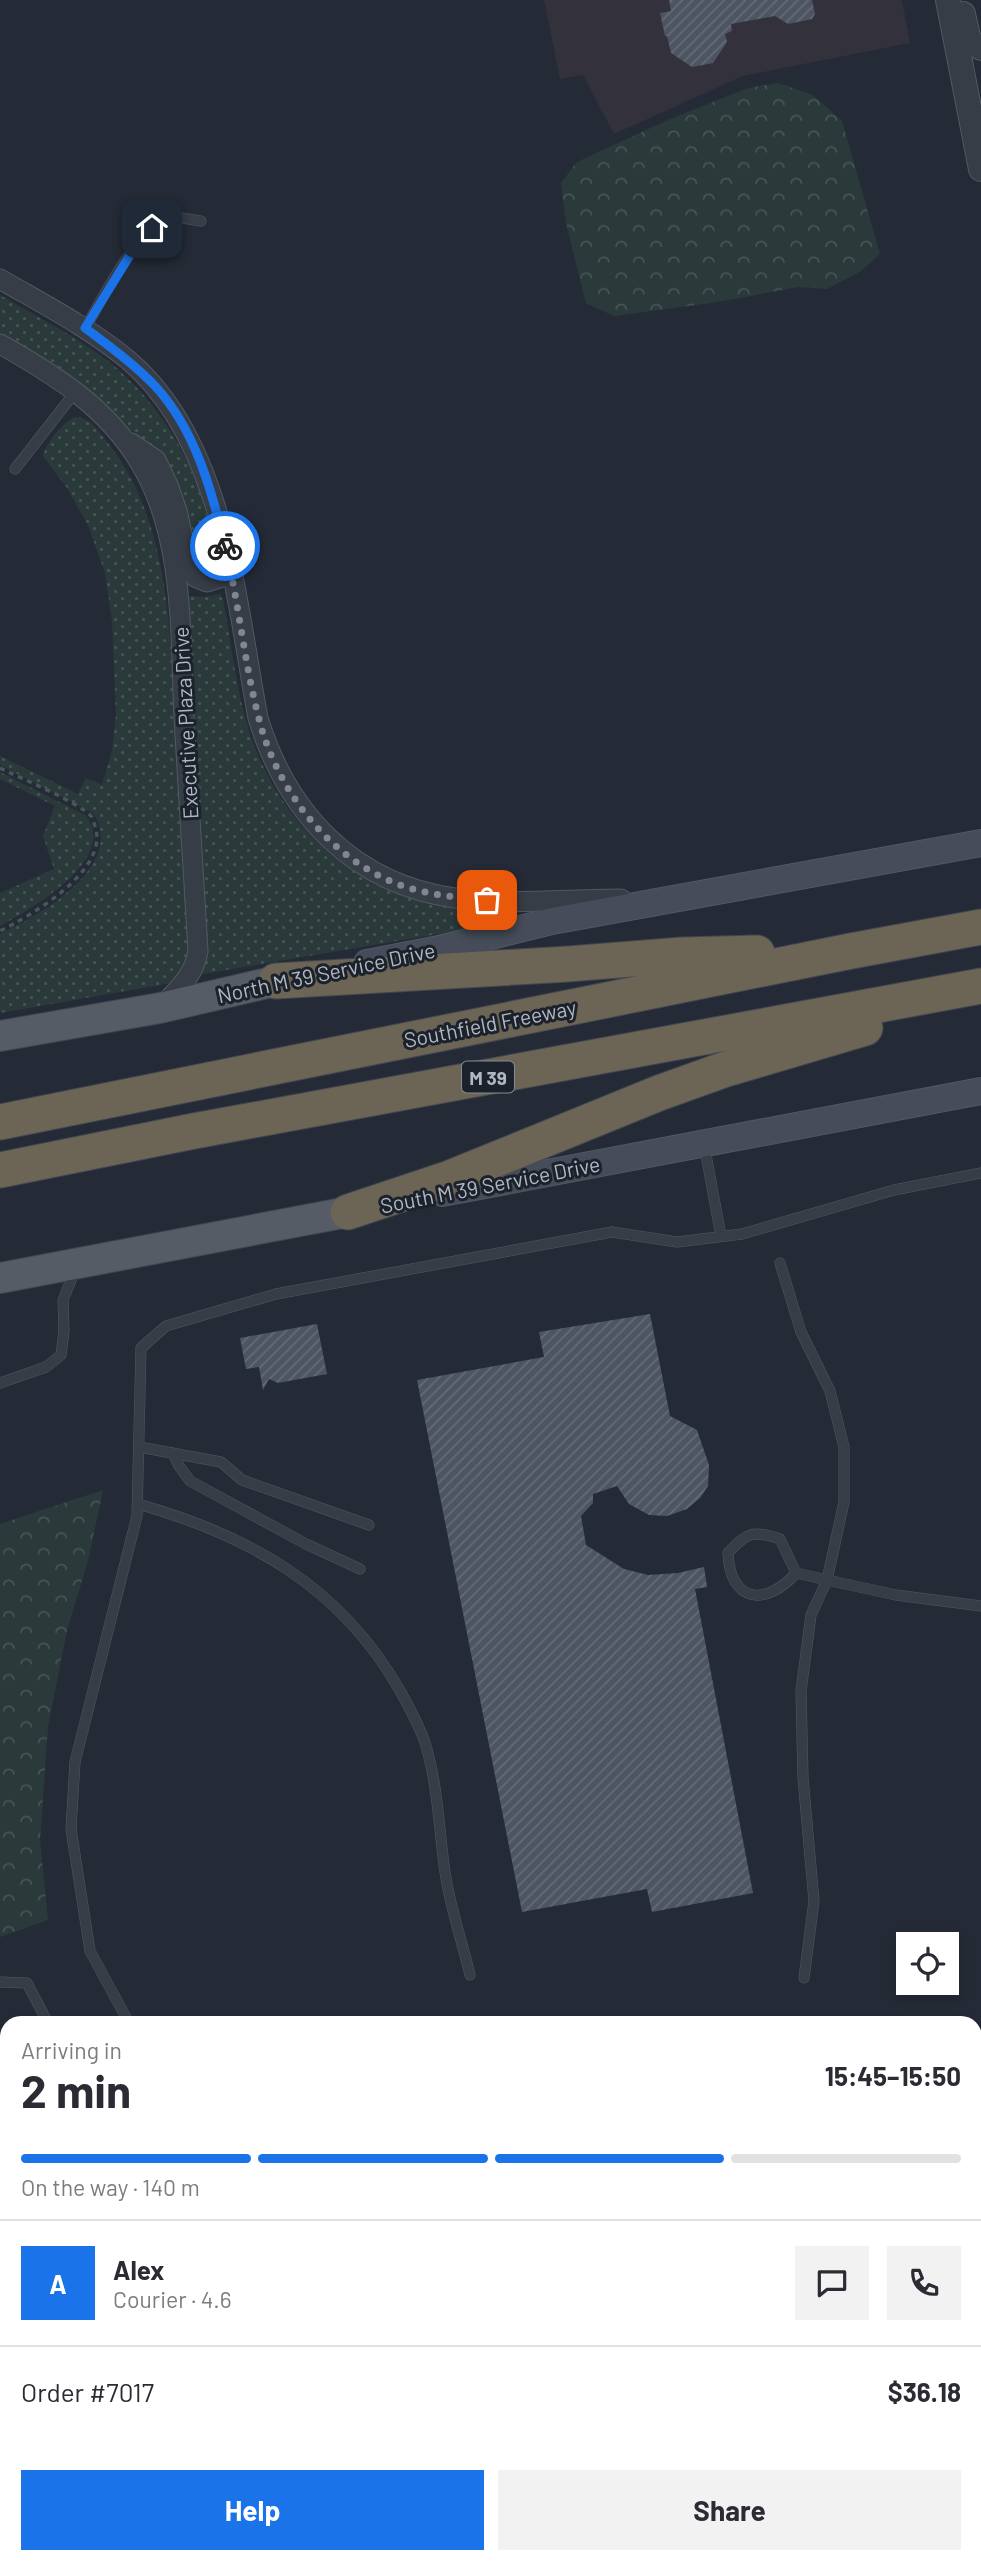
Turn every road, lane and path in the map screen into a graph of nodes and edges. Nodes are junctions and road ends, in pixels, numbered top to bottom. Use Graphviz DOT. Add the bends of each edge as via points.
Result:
graph roads {
  1 [pos="948,0"];
  2 [pos="961,0"];
  3 [pos="981,48"];
  4 [pos="979,156"];
  5 [pos="201,221"];
  6 [pos="0,279"];
  7 [pos="85,328"];
  8 [pos="0,344"];
  9 [pos="76,391"];
  10 [pos="122,436"];
  11 [pos="15,469"];
  12 [pos="230,567"];
  13 [pos="0,768"];
  14 [pos="981,843"];
  15 [pos="668,899"];
  16 [pos="981,927"];
  17 [pos="0,931"];
  18 [pos="851,951"];
  19 [pos="276,981"];
  20 [pos="979,987"];
  21 [pos="160,1008"];
  22 [pos="0,1036"];
  23 [pos="981,1091"];
  24 [pos="0,1122"];
  25 [pos="704,1143"];
  26 [pos="0,1170"];
  27 [pos="981,1173"];
  28 [pos="348,1212"];
  29 [pos="721,1237"];
  30 [pos="779,1263"];
  31 [pos="78,1264"];
  32 [pos="0,1278"];
  33 [pos="0,1382"];
  34 [pos="139,1447"];
  35 [pos="173,1453"];
  36 [pos="138,1504"];
  37 [pos="369,1525"];
  38 [pos="360,1569"];
  39 [pos="796,1573"];
  40 [pos="827,1580"];
  41 [pos="981,1606"];
  42 [pos="470,1975"];
  43 [pos="804,1978"];
  44 [pos="0,1982"];
  45 [pos="44,2016"];
  46 [pos="125,2016"];
  1 -- 4 [label="street"];
  2 -- 3 [label="street" via="969,41"];
  5 -- 7 [label="lane" via="175,218 152,228 135,247"];
  6 -- 7 [label="street"];
  7 -- 12 [label="street" via="157,388 181,424 201,463"];
  8 -- 9 [label="street, Executive Plaza Drive"];
  9 -- 10 [label="street, Executive Plaza Drive"];
  9 -- 11 [label="lane"];
  10 -- 12 [label="street, Executive Plaza Drive" via="156,460 177,511 195,577 207,582 220,578"];
  10 -- 21 [label="street, Executive Plaza Drive" via="154,492 170,547 177,600 198,951 189,979"];
  12 -- 15 [label="street" via="265,741 300,806 351,858 402,885 456,898"];
  13 -- 17 [label="path" via="92,817 98,835 95,853 58,896"];
  14 -- 15 [label="main road, North M 39 Service Drive"];
  15 -- 19 [label="main road, North M 39 Service Drive"];
  16 -- 18 [label="highway, Southfield Freeway"];
  18 -- 19 [label="highway" via="682,955"];
  18 -- 24 [label="highway, Southfield Freeway"];
  19 -- 21 [label="main road, North M 39 Service Drive"];
  20 -- 26 [label="highway, M 39"];
  20 -- 28 [label="highway" via="886,1022 659,1093 450,1178"];
  21 -- 22 [label="main road, North M 39 Service Drive"];
  23 -- 25 [label="main road, South M 39 Service Drive"];
  25 -- 28 [label="main road, South M 39 Service Drive"];
  25 -- 29 [label="lane"];
  27 -- 29 [label="lane" via="894,1190"];
  28 -- 31 [label="main road, South M 39 Service Drive"];
  29 -- 34 [label="lane" via="677,1241 612,1232 276,1294 166,1326 141,1348"];
  30 -- 40 [label="lane" via="802,1332 830,1391 844,1447 844,1502"];
  31 -- 32 [label="main road, South M 39 Service Drive"];
  31 -- 33 [label="lane" via="63,1300 61,1355 46,1367"];
  34 -- 35 [label="lane"];
  34 -- 36 [label="lane"];
  35 -- 37 [label="lane" via="221,1462 242,1480"];
  35 -- 38 [label="lane" via="190,1481"];
  36 -- 42 [label="lane" via="230,1537 316,1588 386,1667 426,1744 446,1880"];
  36 -- 46 [label="lane" via="75,1762 71,1829 90,1951"];
  39 -- 39 [label="lane" via="780,1539 759,1532 743,1537 728,1553 733,1580 752,1595 769,1594"];
  39 -- 40 [label="lane"];
  40 -- 41 [label="lane"];
  40 -- 43 [label="lane" via="811,1615 801,1691 814,1901"];
  44 -- 45 [label="lane" via="27,1983"];
}
